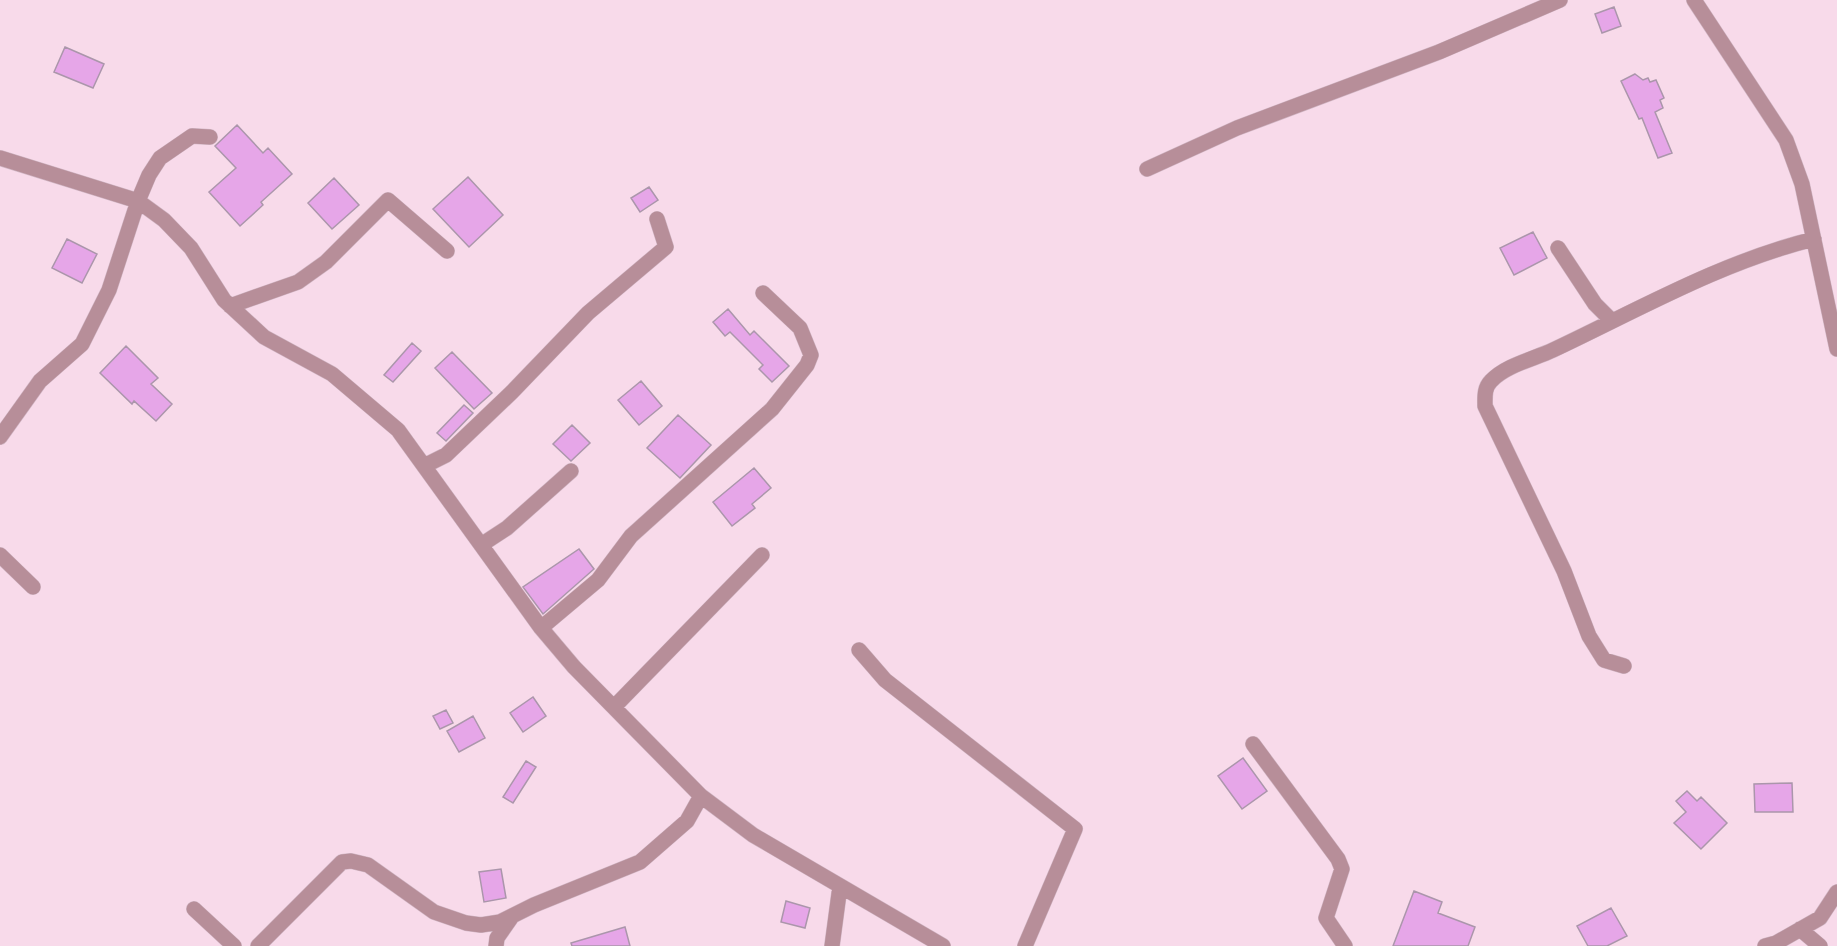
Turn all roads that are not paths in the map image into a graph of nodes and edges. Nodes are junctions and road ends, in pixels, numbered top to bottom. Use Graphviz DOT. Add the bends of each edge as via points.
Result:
graph roads {
  1 [pos="1560,0"];
  2 [pos="1694,0"];
  3 [pos="210,136"];
  4 [pos="0,158"];
  5 [pos="1147,169"];
  6 [pos="138,201"];
  7 [pos="657,219"];
  8 [pos="1814,239"];
  9 [pos="1558,248"];
  10 [pos="447,251"];
  11 [pos="763,293"];
  12 [pos="231,306"];
  13 [pos="1611,320"];
  14 [pos="1837,349"];
  15 [pos="0,437"];
  16 [pos="424,466"];
  17 [pos="571,471"];
  18 [pos="481,545"];
  19 [pos="0,555"];
  20 [pos="762,555"];
  21 [pos="33,587"];
  22 [pos="541,628"];
  23 [pos="859,650"];
  24 [pos="1624,666"];
  25 [pos="615,706"];
  26 [pos="1253,744"];
  27 [pos="701,796"];
  28 [pos="840,886"];
  29 [pos="1837,892"];
  30 [pos="194,909"];
  31 [pos="511,918"];
  32 [pos="1800,929"];
  33 [pos="234,946"];
  34 [pos="258,946"];
  35 [pos="496,946"];
  36 [pos="832,946"];
  37 [pos="943,946"];
  38 [pos="1025,946"];
  39 [pos="1345,946"];
  40 [pos="1765,946"];
  41 [pos="1820,946"];
  1 -- 5 [label="street" via="1439,52 1237,128"];
  2 -- 8 [label="street" via="1786,140 1802,184"];
  3 -- 6 [label="street" via="192,136 160,158"];
  4 -- 6 [label="street"];
  6 -- 12 [label="street" via="164,220 191,248"];
  6 -- 15 [label="street" via="109,290 82,344 40,381"];
  7 -- 16 [label="street" via="666,247 588,313 446,455"];
  8 -- 13 [label="street" via="1692,282"];
  8 -- 14 [label="street"];
  9 -- 13 [label="street" via="1595,304"];
  10 -- 12 [label="street" via="387,200 326,262 298,282"];
  11 -- 22 [label="street" via="800,328 811,355 807,365 772,409 631,536 598,579"];
  12 -- 16 [label="street" via="264,337 333,374 398,430"];
  13 -- 24 [label="street" via="1511,369 1491,381 1484,393 1485,406 1564,571 1589,636 1604,660"];
  16 -- 18 [label="street"];
  17 -- 18 [label="street" via="507,528"];
  18 -- 22 [label="street"];
  19 -- 21 [label="street"];
  20 -- 25 [label="street"];
  22 -- 25 [label="street"];
  23 -- 38 [label="street" via="885,680 1075,829"];
  25 -- 27 [label="street"];
  26 -- 39 [label="street" via="1338,859 1342,869 1326,918"];
  27 -- 28 [label="street" via="753,835"];
  27 -- 31 [label="street" via="687,821 640,862"];
  28 -- 36 [label="street"];
  28 -- 37 [label="street"];
  29 -- 32 [label="street" via="1820,918"];
  30 -- 33 [label="street"];
  31 -- 34 [label="street" via="481,925 435,912 368,865 351,861 342,862"];
  31 -- 35 [label="street"];
  32 -- 40 [label="street"];
  32 -- 41 [label="street"];
}
